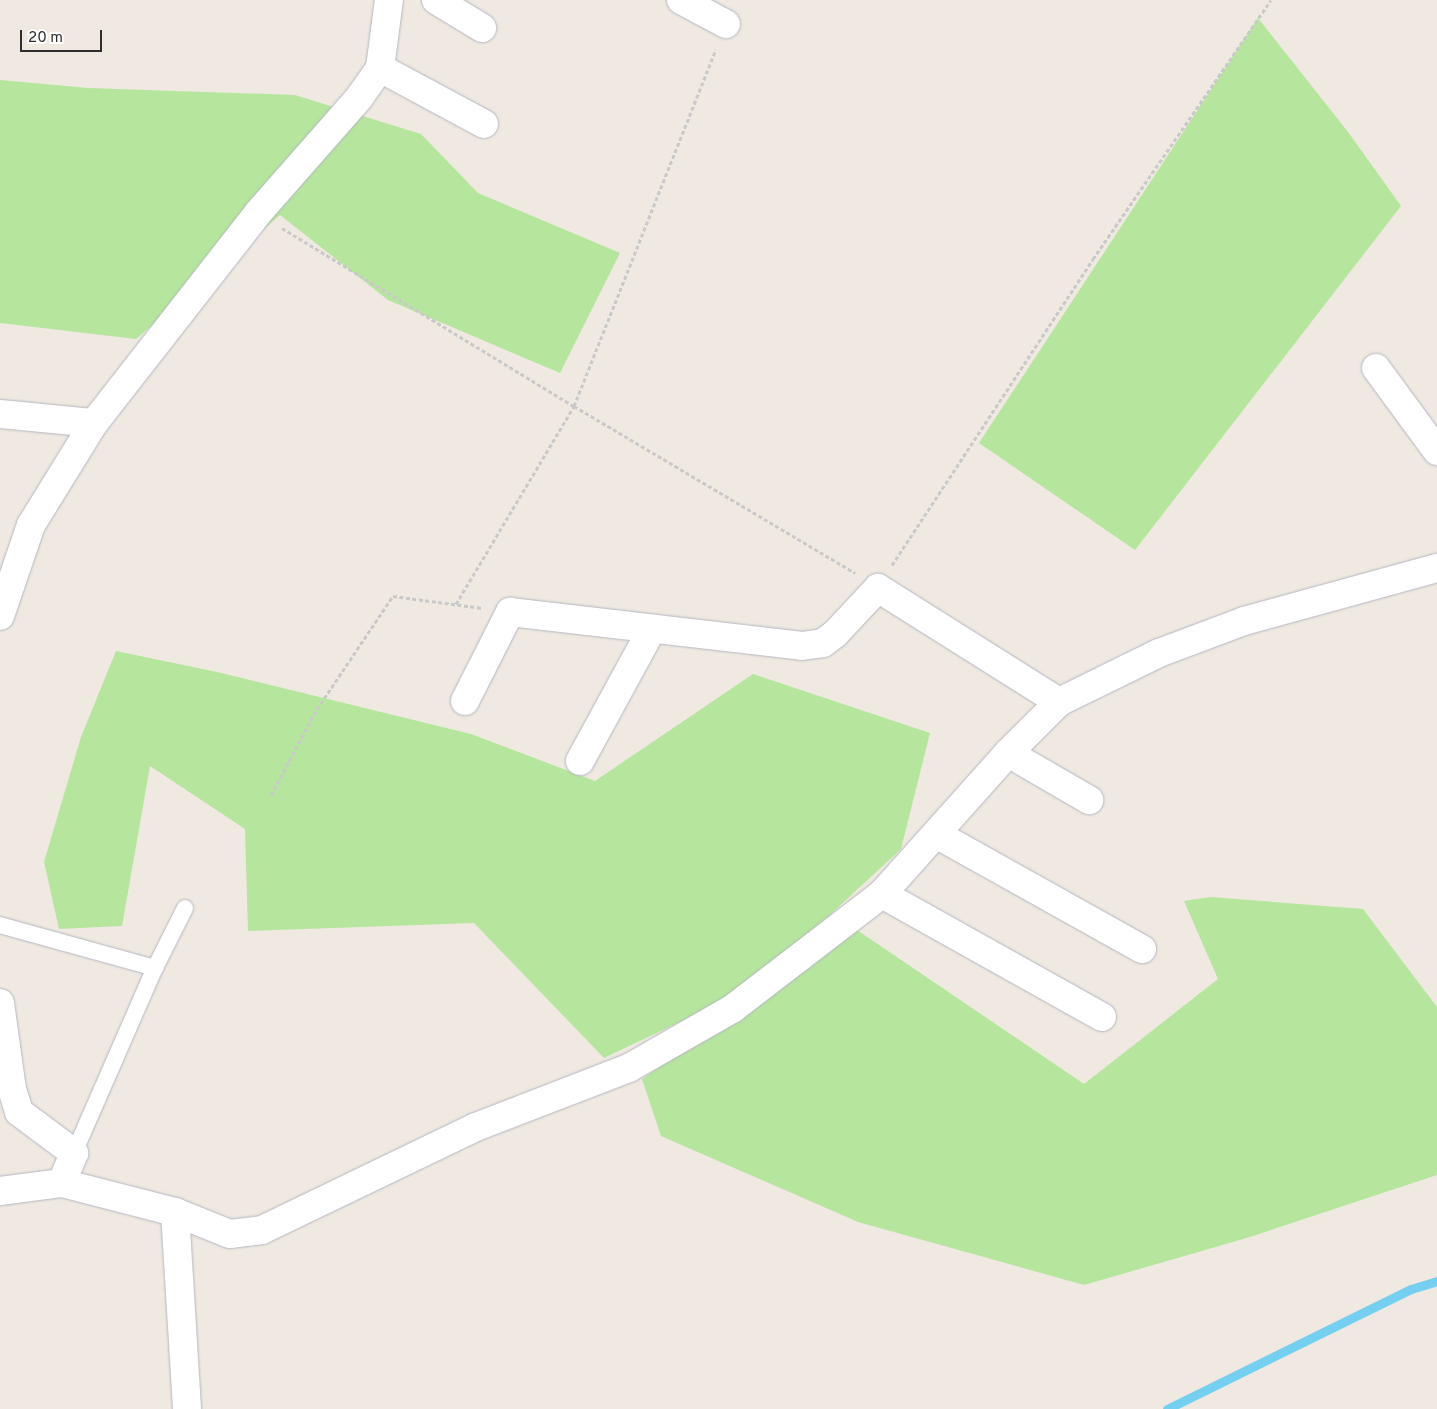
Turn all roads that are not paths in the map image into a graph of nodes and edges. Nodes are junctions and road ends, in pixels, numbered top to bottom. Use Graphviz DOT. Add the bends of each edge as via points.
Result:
graph roads {
  1 [pos="389,0"];
  2 [pos="436,0"];
  3 [pos="681,0"];
  4 [pos="726,24"];
  5 [pos="482,28"];
  6 [pos="380,68"];
  7 [pos="484,124"];
  8 [pos="1376,368"];
  9 [pos="0,414"];
  10 [pos="94,423"];
  11 [pos="1437,451"];
  12 [pos="1437,568"];
  13 [pos="0,616"];
  14 [pos="652,629"];
  15 [pos="465,701"];
  16 [pos="1060,702"];
  17 [pos="1008,753"];
  18 [pos="580,761"];
  19 [pos="1089,800"];
  20 [pos="936,834"];
  21 [pos="882,894"];
  22 [pos="185,908"];
  23 [pos="0,925"];
  24 [pos="1142,949"];
  25 [pos="155,968"];
  26 [pos="0,1003"];
  27 [pos="1102,1017"];
  28 [pos="74,1153"];
  29 [pos="62,1183"];
  30 [pos="0,1191"];
  31 [pos="175,1212"];
  32 [pos="187,1409"];
  1 -- 6 [label="street"];
  2 -- 5 [label="street"];
  3 -- 4 [label="street"];
  6 -- 7 [label="street"];
  6 -- 10 [label="street" via="359,98 258,213"];
  8 -- 11 [label="street"];
  9 -- 10 [label="street"];
  10 -- 13 [label="street" via="31,525"];
  12 -- 16 [label="street" via="1244,621 1158,653"];
  14 -- 15 [label="street" via="510,612"];
  14 -- 16 [label="street" via="802,646 823,644 878,588"];
  14 -- 18 [label="street"];
  16 -- 17 [label="street"];
  17 -- 19 [label="street"];
  17 -- 20 [label="street"];
  20 -- 21 [label="street"];
  20 -- 24 [label="street"];
  21 -- 27 [label="street"];
  21 -- 31 [label="street" via="732,1009 628,1068 476,1127 262,1230 230,1234"];
  22 -- 25 [label="lane"];
  23 -- 25 [label="lane"];
  25 -- 28 [label="lane"];
  26 -- 28 [label="street" via="12,1088 20,1112"];
  28 -- 29 [label="street"];
  29 -- 30 [label="street"];
  29 -- 31 [label="street"];
  31 -- 32 [label="street"];
}
